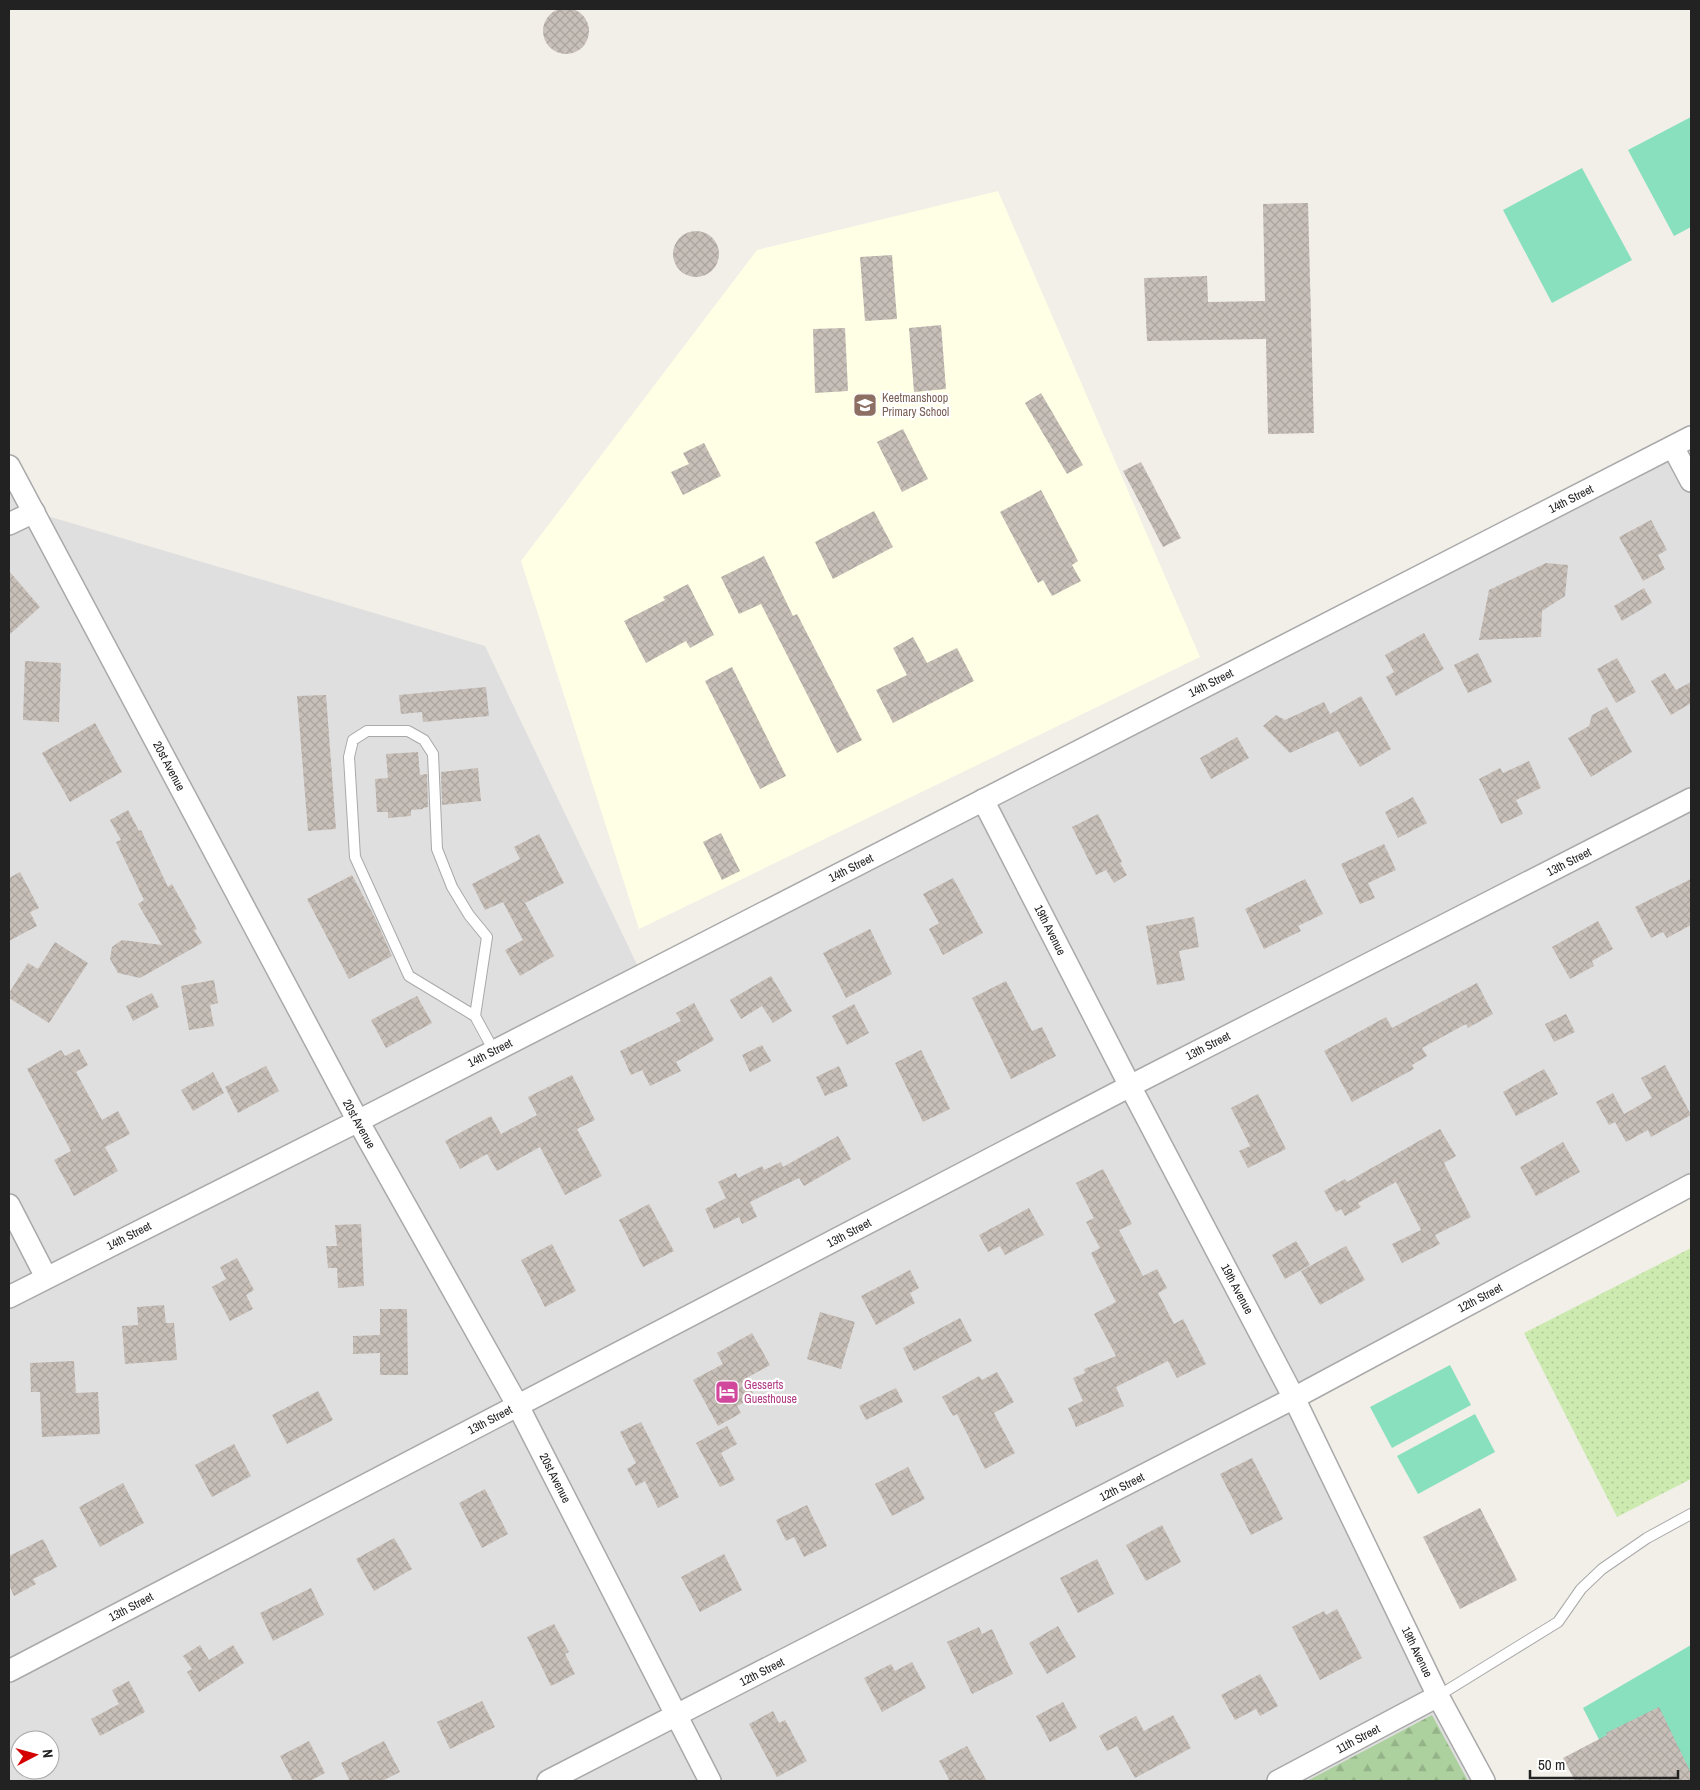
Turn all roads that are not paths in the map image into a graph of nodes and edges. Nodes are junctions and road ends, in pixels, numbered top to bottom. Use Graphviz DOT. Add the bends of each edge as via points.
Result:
graph roads {
  1 [pos="1682,442"];
  2 [pos="9,466"];
  3 [pos="1691,481"];
  4 [pos="34,512"];
  5 [pos="9,524"];
  6 [pos="1691,799"];
  7 [pos="983,800"];
  8 [pos="475,1016"];
  9 [pos="494,1051"];
  10 [pos="1130,1086"];
  11 [pos="358,1121"];
  12 [pos="1691,1185"];
  13 [pos="9,1205"];
  14 [pos="46,1277"];
  15 [pos="9,1297"];
  16 [pos="1294,1398"];
  17 [pos="518,1406"];
  18 [pos="1691,1514"];
  19 [pos="9,1671"];
  20 [pos="1438,1696"];
  21 [pos="677,1716"];
  22 [pos="548,1781"];
  23 [pos="710,1781"];
  24 [pos="1278,1781"];
  25 [pos="1484,1781"];
  1 -- 3 [label="street"];
  1 -- 7 [label="street, 14th Street"];
  2 -- 4 [label="street, 20st Avenue"];
  4 -- 5 [label="street"];
  4 -- 11 [label="street, 20st Avenue"];
  6 -- 10 [label="street, 13th Street"];
  7 -- 9 [label="street, 14th Street"];
  7 -- 10 [label="street, 19th Avenue"];
  8 -- 8 [label="lane" via="410,976 355,857 349,757 353,740 367,731 408,732 424,740 433,754 437,849 452,887 469,915 488,936"];
  8 -- 9 [label="lane"];
  9 -- 11 [label="street, 14th Street"];
  10 -- 16 [label="street, 19th Avenue"];
  10 -- 17 [label="street, 13th Street"];
  11 -- 14 [label="street, 14th Street"];
  11 -- 17 [label="street, 20st Avenue"];
  12 -- 16 [label="street, 12th Street"];
  13 -- 14 [label="street"];
  14 -- 15 [label="street, 14th Street"];
  16 -- 20 [label="street, 19th Avenue"];
  16 -- 21 [label="street, 12th Street"];
  17 -- 19 [label="street, 13th Street"];
  17 -- 21 [label="street, 20st Avenue"];
  18 -- 20 [label="lane" via="1647,1538 1602,1569 1581,1589 1558,1622"];
  20 -- 24 [label="street, 11th Street"];
  20 -- 25 [label="street, 19th Avenue"];
  21 -- 22 [label="street, 12th Street"];
  21 -- 23 [label="street, 20st Avenue"];
}
